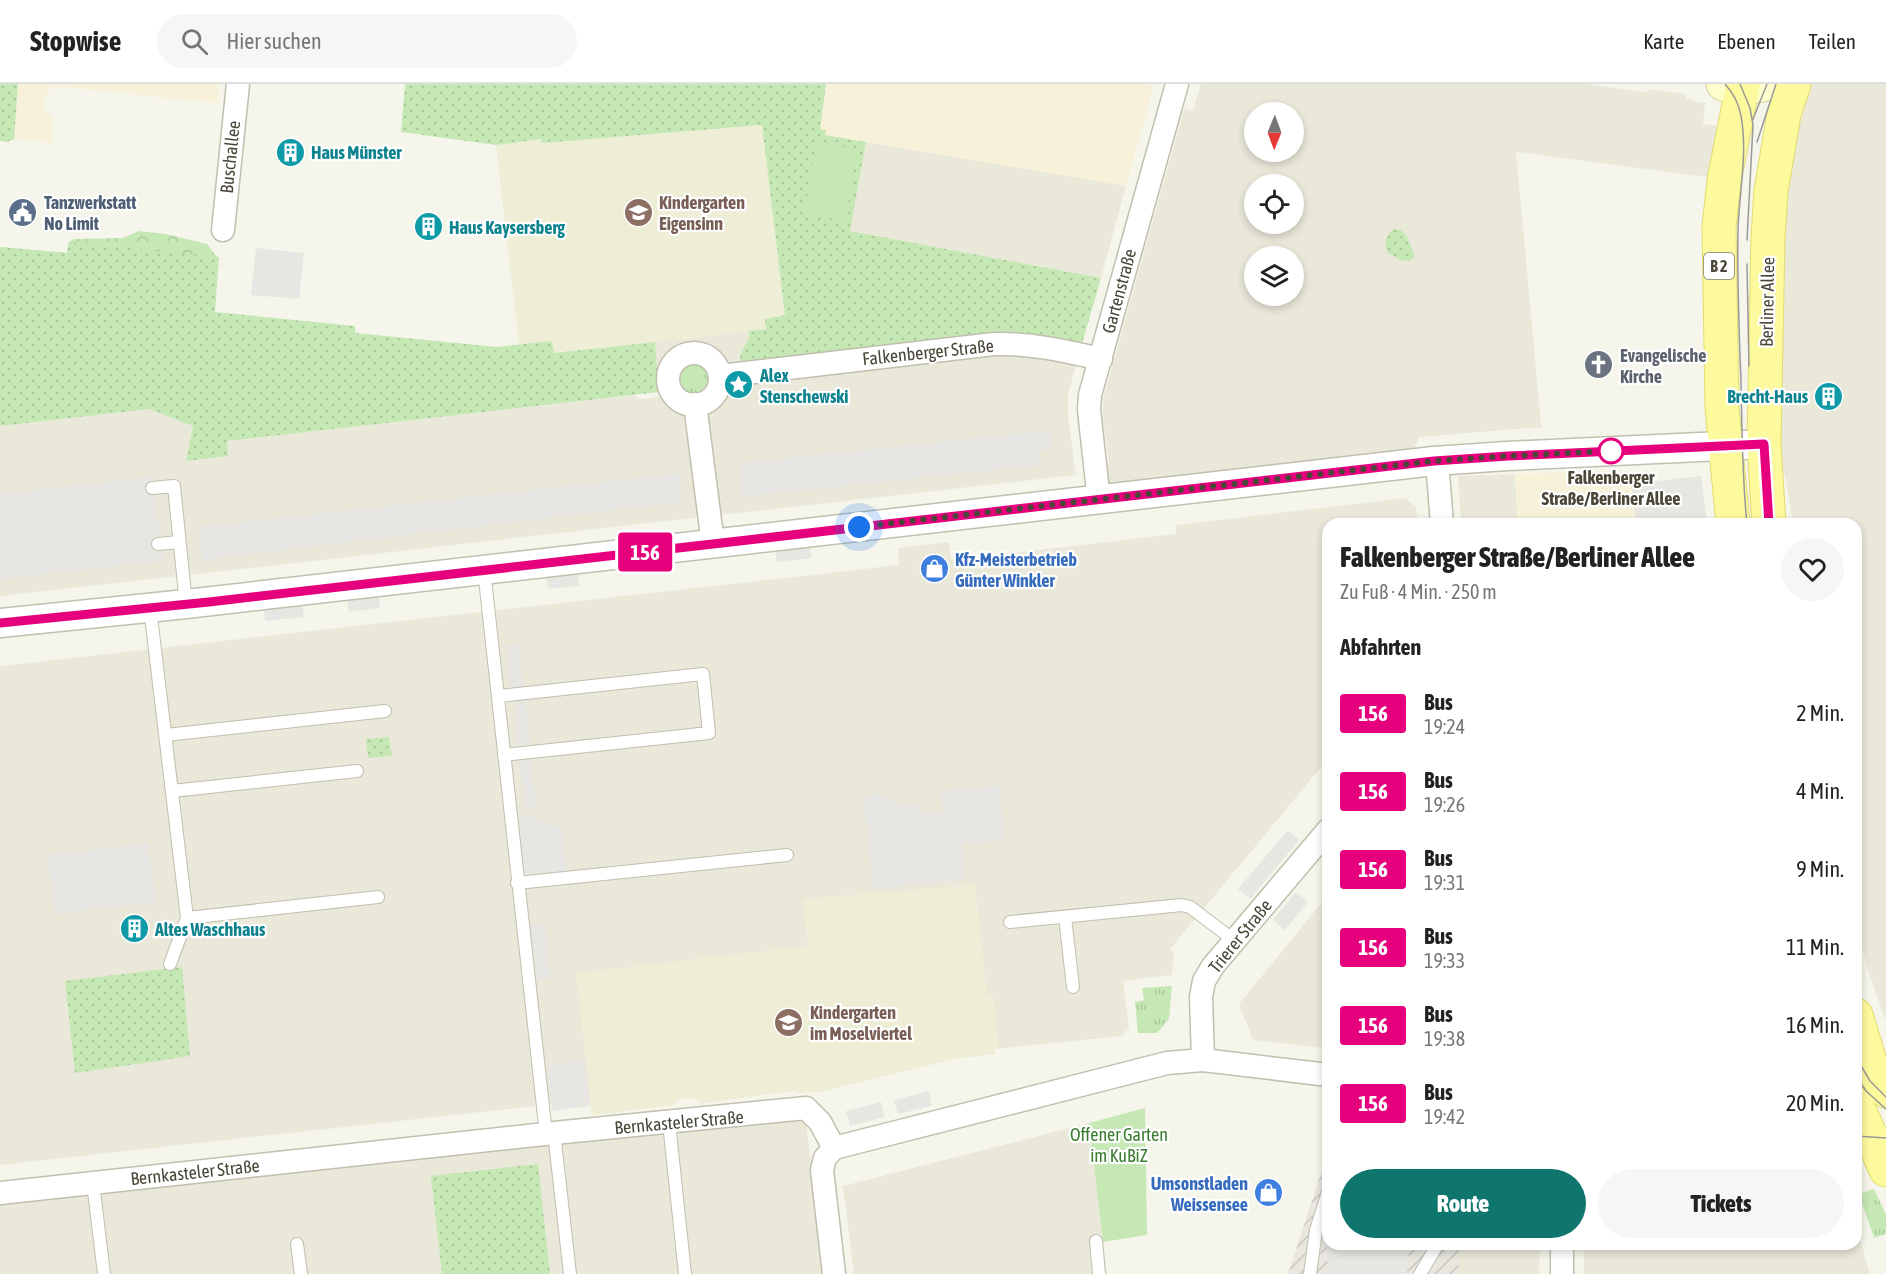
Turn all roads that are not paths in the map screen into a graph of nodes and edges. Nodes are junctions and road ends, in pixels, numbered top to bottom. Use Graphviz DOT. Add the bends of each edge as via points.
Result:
graph roads {
  1 [pos="238,84"];
  2 [pos="1177,84"];
  3 [pos="1749,85"];
  4 [pos="1789,99"];
  5 [pos="223,230"];
  6 [pos="1101,359"];
  7 [pos="720,376"];
  8 [pos="695,404"];
  9 [pos="1764,444"];
  10 [pos="1726,445"];
  11 [pos="1437,461"];
  12 [pos="152,488"];
  13 [pos="1099,501"];
  14 [pos="1442,518"];
  15 [pos="1732,518"];
  16 [pos="1769,518"];
  17 [pos="179,542"];
  18 [pos="158,544"];
  19 [pos="714,544"];
  20 [pos="484,570"];
  21 [pos="186,604"];
  22 [pos="150,608"];
  23 [pos="0,623"];
  24 [pos="499,696"];
  25 [pos="385,711"];
  26 [pos="166,735"];
  27 [pos="504,755"];
  28 [pos="357,771"];
  29 [pos="172,791"];
  30 [pos="1322,837"];
  31 [pos="787,855"];
  32 [pos="517,883"];
  33 [pos="378,897"];
  34 [pos="1065,917"];
  35 [pos="187,918"];
  36 [pos="1010,922"];
  37 [pos="1234,941"];
  38 [pos="170,964"];
  39 [pos="1073,987"];
  40 [pos="1862,1035"];
  41 [pos="1203,1060"];
  42 [pos="1322,1075"];
  43 [pos="1862,1081"];
  44 [pos="1886,1091"];
  45 [pos="1886,1103"];
  46 [pos="1866,1122"];
  47 [pos="669,1123"];
  48 [pos="550,1134"];
  49 [pos="834,1148"];
  50 [pos="1886,1170"];
  51 [pos="93,1183"];
  52 [pos="0,1193"];
  53 [pos="1322,1211"];
  54 [pos="1096,1241"];
  55 [pos="297,1244"];
  56 [pos="1434,1250"];
  57 [pos="1562,1250"];
  58 [pos="104,1274"];
  59 [pos="301,1274"];
  60 [pos="570,1274"];
  61 [pos="685,1274"];
  62 [pos="834,1274"];
  63 [pos="1099,1274"];
  64 [pos="1310,1274"];
  65 [pos="1420,1274"];
  66 [pos="1562,1274"];
  1 -- 5 [label="street, Buschallee"];
  2 -- 6 [label="street, Gartenstraße"];
  3 -- 4 [label="main road"];
  3 -- 10 [label="main road, B 2" via="1724,180 1719,227"];
  4 -- 9 [label="main road, Berliner Allee" via="1771,191"];
  6 -- 7 [label="street, Falkenberger Straße" via="1021,343 994,344"];
  6 -- 13 [label="street, Gartenstraße" via="1089,410"];
  7 -- 8 [label="street" via="711,398"];
  7 -- 8 [label="street" via="714,362 701,354 686,354 673,364 669,378 674,394"];
  8 -- 19 [label="street"];
  9 -- 10 [label="street"];
  9 -- 16 [label="main road, Berliner Allee"];
  10 -- 11 [label="street"];
  10 -- 15 [label="main road, B 2"];
  11 -- 13 [label="street"];
  11 -- 14 [label="street"];
  12 -- 17 [label="lane" via="174,486"];
  13 -- 19 [label="street"];
  17 -- 18 [label="lane"];
  17 -- 21 [label="lane"];
  19 -- 20 [label="street"];
  20 -- 21 [label="street"];
  20 -- 24 [label="lane"];
  21 -- 22 [label="street"];
  22 -- 23 [label="street"];
  22 -- 26 [label="lane"];
  24 -- 27 [label="lane"];
  24 -- 27 [label="lane" via="703,674 709,733"];
  25 -- 26 [label="lane"];
  26 -- 29 [label="lane"];
  27 -- 32 [label="lane"];
  28 -- 29 [label="lane"];
  29 -- 35 [label="lane"];
  30 -- 37 [label="street, Trierer Straße"];
  31 -- 32 [label="lane"];
  32 -- 48 [label="lane"];
  33 -- 35 [label="lane"];
  34 -- 36 [label="lane"];
  34 -- 37 [label="lane" via="1182,905"];
  34 -- 39 [label="lane"];
  35 -- 38 [label="lane"];
  37 -- 41 [label="street, Trierer Straße" via="1204,981"];
  40 -- 44 [label="main road" via="1871,1065"];
  41 -- 42 [label="street"];
  41 -- 49 [label="street" via="1147,1067"];
  43 -- 45 [label="main road"];
  46 -- 50 [label="main road"];
  47 -- 48 [label="street, Bernkasteler Straße"];
  47 -- 49 [label="street, Bernkasteler Straße" via="806,1108 820,1122"];
  47 -- 61 [label="lane"];
  48 -- 51 [label="street, Bernkasteler Straße"];
  48 -- 60 [label="lane"];
  49 -- 62 [label="street" via="825,1158 822,1170"];
  51 -- 52 [label="street, Bernkasteler Straße"];
  51 -- 58 [label="lane"];
  53 -- 64 [label="lane"];
  54 -- 63 [label="lane"];
  55 -- 59 [label="lane"];
  56 -- 65 [label="lane"];
  57 -- 66 [label="street"];
}
